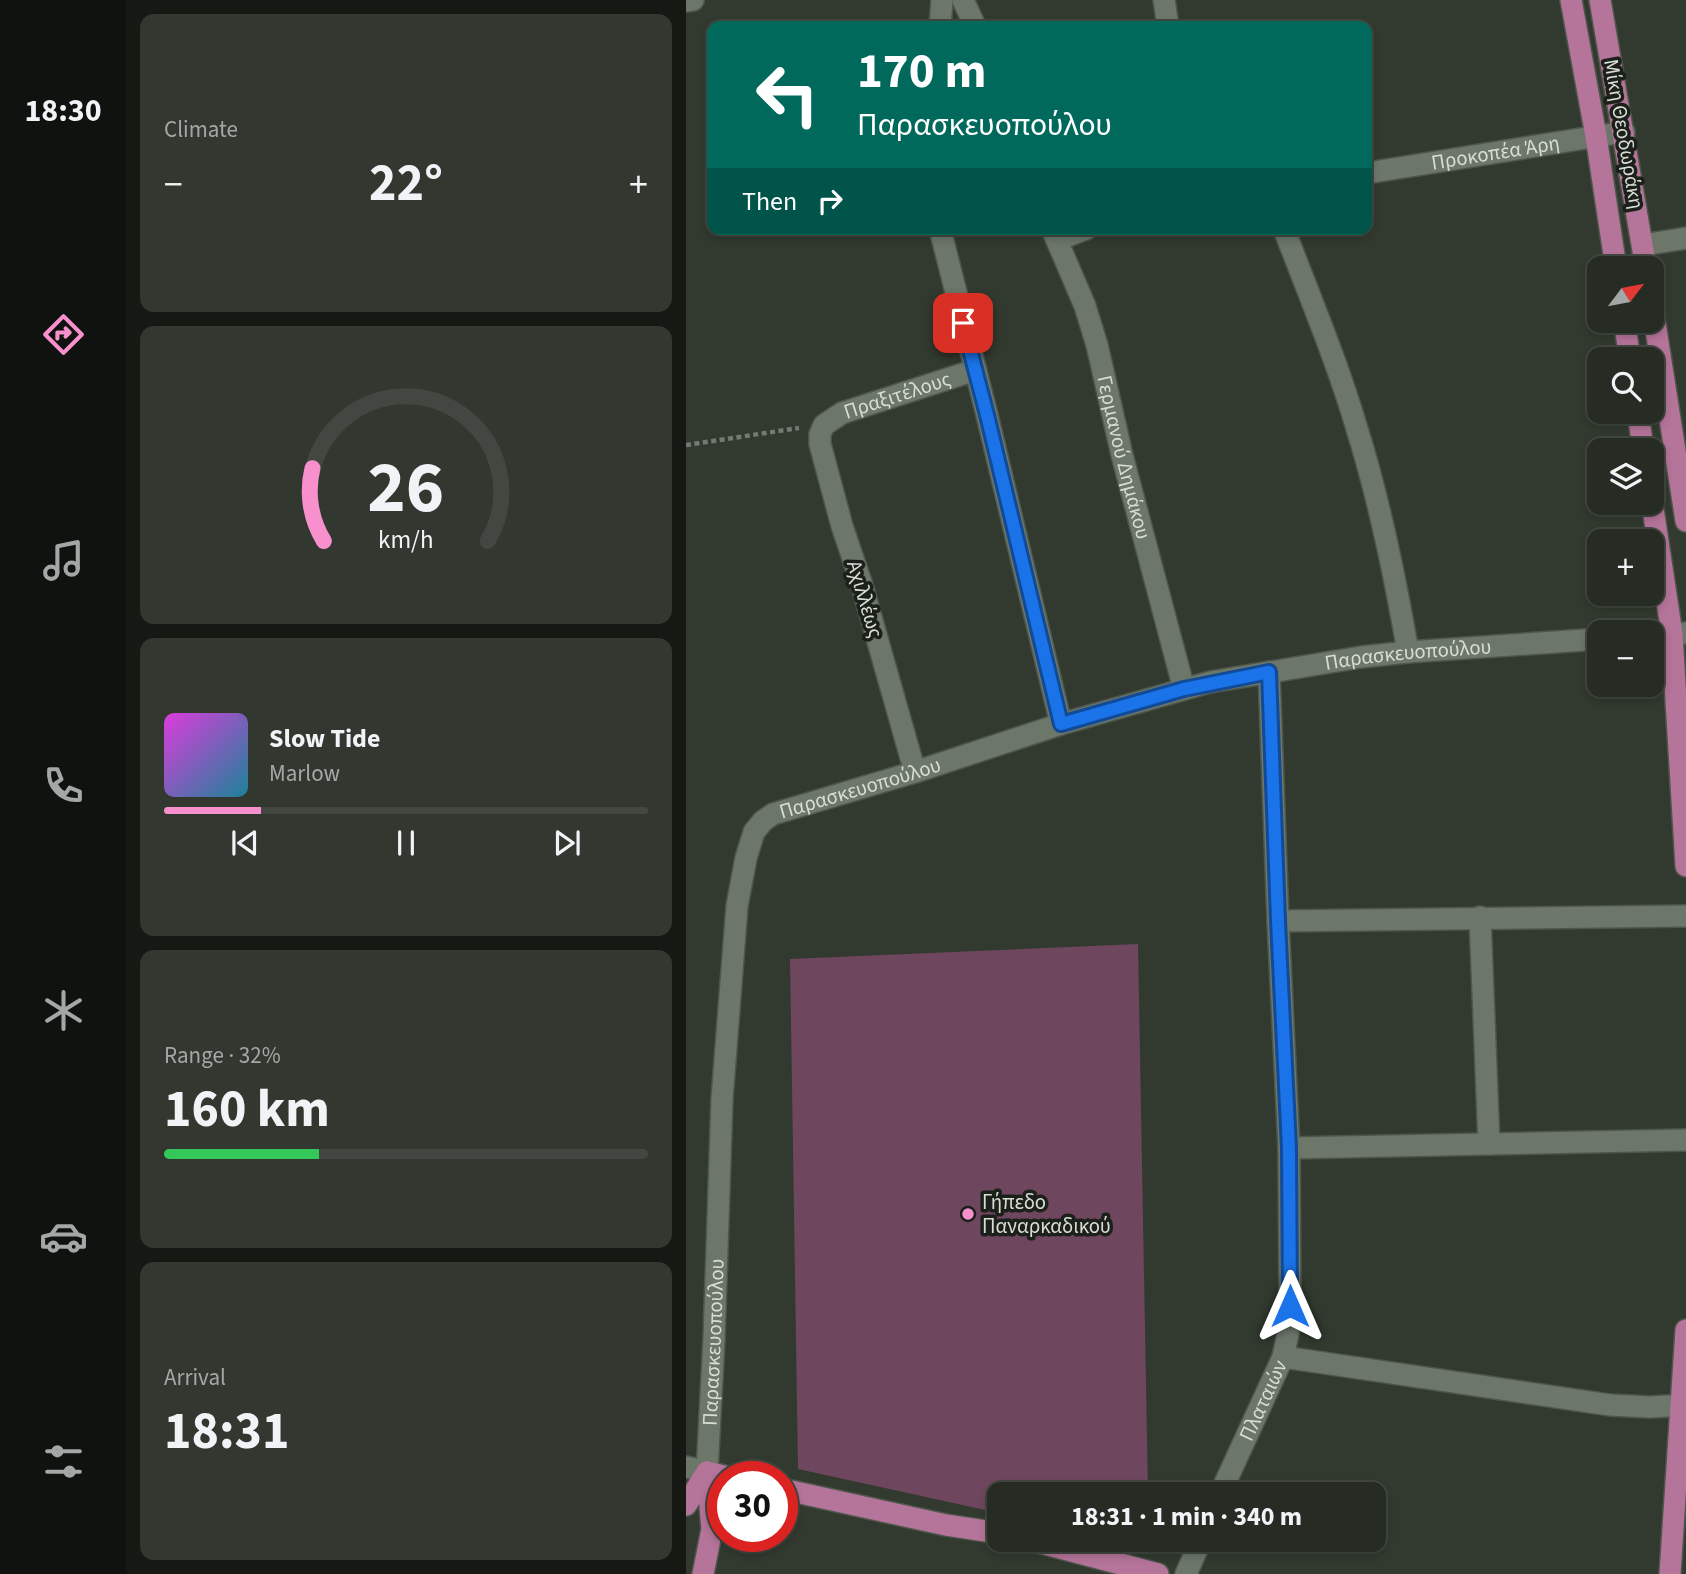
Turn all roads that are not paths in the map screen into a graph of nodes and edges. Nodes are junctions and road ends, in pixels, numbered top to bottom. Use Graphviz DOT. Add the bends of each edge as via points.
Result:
graph roads {
  1 [pos="693,0"];
  2 [pos="942,0"];
  3 [pos="963,0"];
  4 [pos="1164,0"];
  5 [pos="1571,0"];
  6 [pos="1600,0"];
  7 [pos="686,1"];
  8 [pos="940,21"];
  9 [pos="973,21"];
  10 [pos="1167,21"];
  11 [pos="1624,132"];
  12 [pos="1596,136"];
  13 [pos="1372,172"];
  14 [pos="941,235"];
  15 [pos="1055,235"];
  16 [pos="1286,235"];
  17 [pos="1686,238"];
  18 [pos="1643,245"];
  19 [pos="1614,256"];
  20 [pos="1644,256"];
  21 [pos="1657,333"];
  22 [pos="975,370"];
  23 [pos="825,424"];
  24 [pos="1653,515"];
  25 [pos="1686,521"];
  26 [pos="1670,634"];
  27 [pos="1587,640"];
  28 [pos="1408,652"];
  29 [pos="1269,672"];
  30 [pos="1184,689"];
  31 [pos="1061,724"];
  32 [pos="915,772"];
  33 [pos="1686,866"];
  34 [pos="1686,916"];
  35 [pos="1480,918"];
  36 [pos="1278,921"];
  37 [pos="1686,1140"];
  38 [pos="1489,1144"];
  39 [pos="1289,1148"];
  40 [pos="1686,1330"];
  41 [pos="1283,1357"];
  42 [pos="1683,1406"];
  43 [pos="708,1461"];
  44 [pos="707,1472"];
  45 [pos="1226,1482"];
  46 [pos="798,1493"];
  47 [pos="686,1505"];
  48 [pos="987,1531"];
  49 [pos="708,1552"];
  50 [pos="1075,1552"];
  51 [pos="1196,1552"];
  52 [pos="704,1574"];
  53 [pos="1158,1574"];
  54 [pos="1186,1574"];
  55 [pos="1670,1574"];
  1 -- 7 [label="street"];
  2 -- 8 [label="street"];
  3 -- 9 [label="street"];
  4 -- 10 [label="street"];
  5 -- 12 [label="main road, Μίκη Θεοδωράκη"];
  6 -- 11 [label="main road, Μίκη Θεοδωράκη"];
  11 -- 12 [label="street, Προκοπέα Άρη"];
  11 -- 18 [label="main road, Μίκη Θεοδωράκη"];
  12 -- 13 [label="street, Προκοπέα Άρη"];
  12 -- 19 [label="main road, Μίκη Θεοδωράκη"];
  14 -- 22 [label="street"];
  15 -- 30 [label="street, Γερμανού Δημάκου" via="1093,333"];
  16 -- 28 [label="street" via="1369,467"];
  17 -- 18 [label="street"];
  18 -- 20 [label="main road, Μίκη Θεοδωράκη"];
  21 -- 25 [label="main road"];
  22 -- 23 [label="street, Πραξιτέλους" via="842,413"];
  22 -- 31 [label="street"];
  23 -- 32 [label="street, Αχιλλέως" via="819,440 822,454"];
  24 -- 26 [label="main road"];
  26 -- 33 [label="main road"];
  27 -- 28 [label="street, Παρασκευοπούλου"];
  28 -- 29 [label="street, Παρασκευοπούλου"];
  29 -- 30 [label="street, Παρασκευοπούλου"];
  29 -- 36 [label="street, Πλαταιών"];
  30 -- 31 [label="street, Παρασκευοπούλου"];
  31 -- 32 [label="street, Παρασκευοπούλου"];
  32 -- 43 [label="street, Παρασκευοπούλου" via="773,814 754,832 746,858 737,906 722,1100"];
  34 -- 35 [label="street"];
  35 -- 36 [label="street"];
  35 -- 38 [label="street"];
  36 -- 39 [label="street, Πλαταιών"];
  37 -- 38 [label="street"];
  38 -- 39 [label="street"];
  39 -- 41 [label="street, Πλαταιών" via="1290,1306"];
  40 -- 42 [label="main road"];
  41 -- 42 [label="street" via="1610,1405"];
  41 -- 45 [label="street, Πλαταιών"];
  42 -- 55 [label="main road"];
  44 -- 47 [label="main road"];
  46 -- 48 [label="main road"];
  49 -- 52 [label="main road"];
  50 -- 53 [label="main road"];
  51 -- 54 [label="street"];
}
